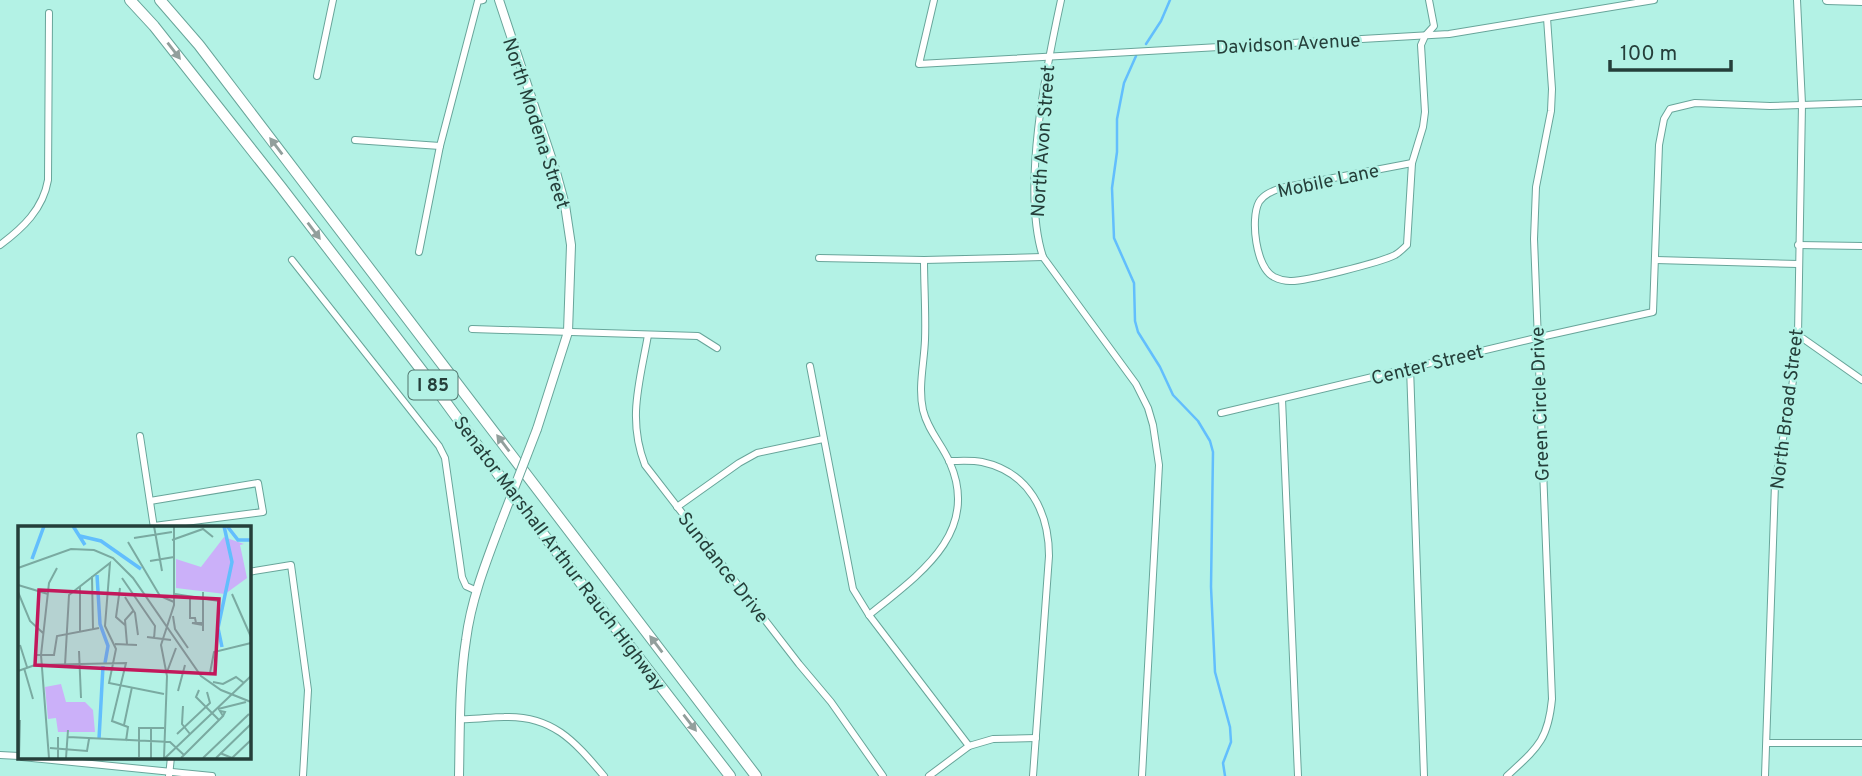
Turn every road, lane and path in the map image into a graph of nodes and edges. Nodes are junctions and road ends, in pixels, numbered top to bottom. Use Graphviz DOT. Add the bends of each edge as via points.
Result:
graph roads {
  1 [pos="130,0"];
  2 [pos="160,0"];
  3 [pos="333,0"];
  4 [pos="483,0"];
  5 [pos="499,0"];
  6 [pos="933,0"];
  7 [pos="1061,0"];
  8 [pos="1429,0"];
  9 [pos="1654,0"];
  10 [pos="1797,0"];
  11 [pos="1827,0"];
  12 [pos="1862,1"];
  13 [pos="49,13"];
  14 [pos="1547,18"];
  15 [pos="1425,36"];
  16 [pos="1049,55"];
  17 [pos="317,76"];
  18 [pos="1862,103"];
  19 [pos="1802,104"];
  20 [pos="355,140"];
  21 [pos="440,146"];
  22 [pos="1412,163"];
  23 [pos="1798,244"];
  24 [pos="0,245"];
  25 [pos="1862,246"];
  26 [pos="419,252"];
  27 [pos="1043,257"];
  28 [pos="818,258"];
  29 [pos="292,260"];
  30 [pos="924,260"];
  31 [pos="1656,260"];
  32 [pos="1798,264"];
  33 [pos="472,330"];
  34 [pos="569,332"];
  35 [pos="648,335"];
  36 [pos="1798,335"];
  37 [pos="1536,338"];
  38 [pos="717,348"];
  39 [pos="810,366"];
  40 [pos="1410,367"];
  41 [pos="1862,380"];
  42 [pos="1282,399"];
  43 [pos="1221,413"];
  44 [pos="140,436"];
  45 [pos="823,439"];
  46 [pos="949,461"];
  47 [pos="150,501"];
  48 [pos="677,508"];
  49 [pos="154,526"];
  50 [pos="167,526"];
  51 [pos="250,572"];
  52 [pos="477,591"];
  53 [pos="869,614"];
  54 [pos="460,719"];
  55 [pos="1036,738"];
  56 [pos="1767,743"];
  57 [pos="1862,743"];
  58 [pos="969,746"];
  59 [pos="0,755"];
  60 [pos="18,757"];
  61 [pos="30,758"];
  62 [pos="169,774"];
  63 [pos="212,776"];
  64 [pos="303,776"];
  65 [pos="459,776"];
  66 [pos="604,776"];
  67 [pos="730,776"];
  68 [pos="756,776"];
  69 [pos="883,776"];
  70 [pos="929,776"];
  71 [pos="1033,776"];
  72 [pos="1142,776"];
  73 [pos="1298,776"];
  74 [pos="1424,776"];
  75 [pos="1507,776"];
  76 [pos="1765,776"];
  1 -- 67 [label="highway, Senator Marshall Arthur Rauch Highway / I 85, one-way" via="281,187"];
  68 -- 2 [label="highway, Senator Marshall Arthur Rauch Highway / I 85, one-way" via="199,45"];
  3 -- 17 [label="street"];
  4 -- 21 [label="street" via="478,1"];
  5 -- 34 [label="street, North Modena Street" via="565,205 571,245"];
  6 -- 16 [label="street, Davidson Avenue" via="919,64"];
  7 -- 16 [label="street, North Avon Street"];
  8 -- 15 [label="street, Mobile Lane" via="1434,26"];
  9 -- 14 [label="street, Davidson Avenue"];
  10 -- 19 [label="street, North Broad Street"];
  11 -- 12 [label="street"];
  13 -- 24 [label="street" via="45,197"];
  14 -- 15 [label="street, Davidson Avenue"];
  14 -- 37 [label="street, Green Circle Drive" via="1552,89 1534,204"];
  15 -- 16 [label="street, Davidson Avenue"];
  15 -- 22 [label="street, Mobile Lane" via="1421,45 1425,112"];
  16 -- 27 [label="street, North Avon Street" via="1034,209"];
  18 -- 19 [label="street"];
  19 -- 23 [label="street, North Broad Street"];
  19 -- 31 [label="street" via="1695,103 1670,109 1659,145"];
  20 -- 21 [label="street"];
  21 -- 26 [label="street"];
  22 -- 22 [label="street, Mobile Lane" via="1407,245 1398,254 1291,282 1265,271 1255,219 1267,194"];
  23 -- 25 [label="street"];
  23 -- 32 [label="street, North Broad Street"];
  27 -- 30 [label="street"];
  27 -- 72 [label="street, North Avon Street" via="1136,384 1151,417 1159,465"];
  28 -- 30 [label="street"];
  29 -- 52 [label="street" via="439,446 445,458 462,577 466,586"];
  30 -- 46 [label="street" via="925,341 920,385 929,430"];
  31 -- 32 [label="street"];
  31 -- 37 [label="street, Center Street" via="1653,312"];
  32 -- 36 [label="street, North Broad Street"];
  33 -- 34 [label="street"];
  34 -- 35 [label="street"];
  34 -- 52 [label="street, North Modena Street, bridge"];
  35 -- 38 [label="street" via="698,336"];
  35 -- 48 [label="street, Sundance Drive" via="634,425 637,446 645,466"];
  36 -- 41 [label="street"];
  36 -- 56 [label="street, North Broad Street" via="1775,484"];
  37 -- 40 [label="street, Center Street"];
  37 -- 75 [label="street, Green Circle Drive" via="1552,699 1546,735"];
  39 -- 45 [label="street"];
  40 -- 42 [label="street, Center Street"];
  40 -- 74 [label="street"];
  42 -- 43 [label="street, Center Street"];
  42 -- 73 [label="street"];
  44 -- 47 [label="street"];
  45 -- 48 [label="street" via="757,453"];
  45 -- 53 [label="street" via="853,589"];
  46 -- 53 [label="street" via="957,489 956,514 948,538 939,554"];
  46 -- 55 [label="street" via="982,462 1002,469 1028,490 1044,515 1049,556"];
  47 -- 49 [label="street"];
  47 -- 50 [label="street" via="258,483 263,512 219,522"];
  48 -- 69 [label="street, Sundance Drive" via="831,702"];
  51 -- 64 [label="street" via="291,565 308,690"];
  52 -- 54 [label="street, North Modena Street" via="466,638"];
  53 -- 58 [label="street"];
  54 -- 65 [label="street, North Modena Street"];
  54 -- 66 [label="street" via="514,717 547,724 575,743"];
  55 -- 58 [label="street" via="993,739"];
  55 -- 71 [label="street"];
  56 -- 57 [label="street"];
  56 -- 76 [label="street, North Broad Street"];
  58 -- 70 [label="street"];
  59 -- 60 [label="street"];
  61 -- 62 [label="street"];
  62 -- 63 [label="street"];
}
